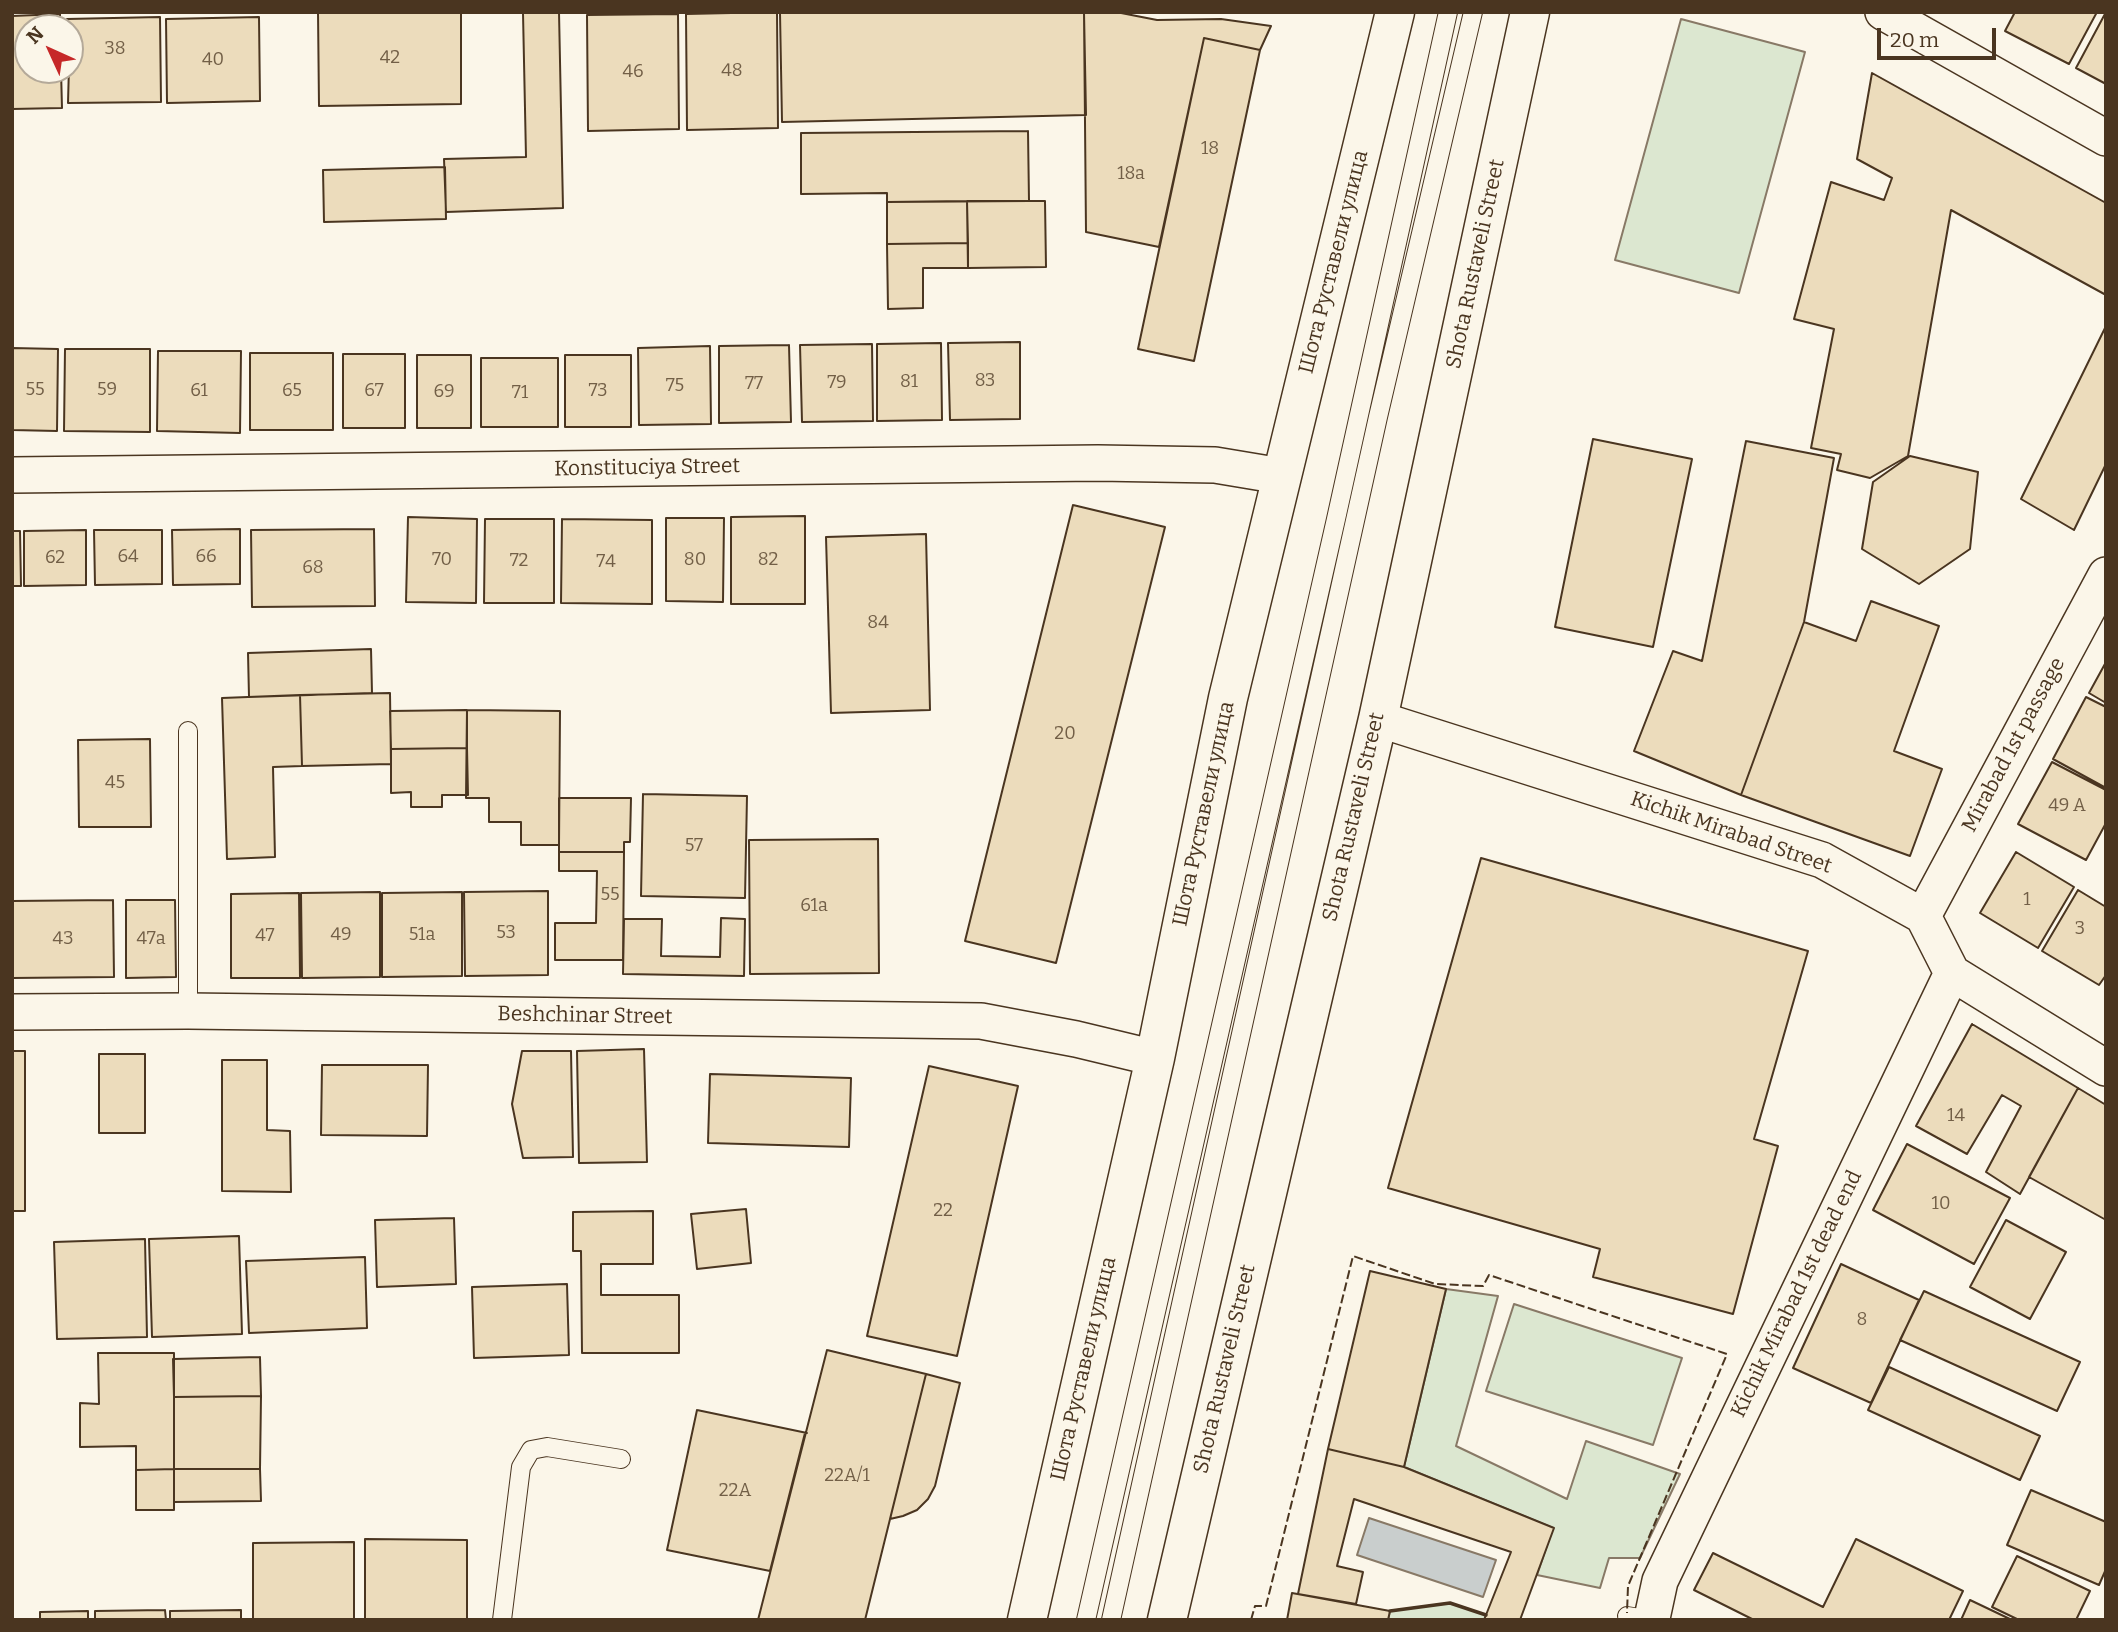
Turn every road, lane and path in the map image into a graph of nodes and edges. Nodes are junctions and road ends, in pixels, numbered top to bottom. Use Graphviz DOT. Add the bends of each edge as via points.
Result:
graph roads {
  1 [pos="1395,12"];
  2 [pos="1448,12"];
  3 [pos="1473,12"];
  4 [pos="1530,12"];
  5 [pos="1883,12"];
  6 [pos="2106,138"];
  7 [pos="12,475"];
  8 [pos="1281,476"];
  9 [pos="2106,575"];
  10 [pos="1378,719"];
  11 [pos="188,731"];
  12 [pos="1923,916"];
  13 [pos="1952,973"];
  14 [pos="12,1012"];
  15 [pos="188,1012"];
  16 [pos="1155,1058"];
  17 [pos="2106,1068"];
  18 [pos="621,1459"];
  19 [pos="1644,1618"];
  20 [pos="502,1620"];
  21 [pos="1027,1620"];
  22 [pos="1086,1620"];
  23 [pos="1111,1620"];
  24 [pos="1167,1620"];
  1 -- 8 [label="main road, Шота Руставели улица"];
  2 -- 22 [label="lane"];
  3 -- 23 [label="lane" via="1375,430"];
  4 -- 10 [label="main road, Shota Rustaveli Street"];
  5 -- 6 [label="street"];
  7 -- 8 [label="street, Konstituciya Street" via="1098,463 1215,465"];
  8 -- 16 [label="main road, Шота Руставели улица" via="1217,747"];
  9 -- 12 [label="street, Mirabad 1st passage"];
  10 -- 12 [label="street, Kichik Mirabad Street" via="1822,860"];
  10 -- 24 [label="main road, Shota Rustaveli Street"];
  11 -- 15 [label="lane"];
  12 -- 13 [label="street"];
  13 -- 17 [label="street"];
  13 -- 19 [label="street, Kichik Mirabad 1st dead end"];
  14 -- 15 [label="street, Beshchinar Street"];
  15 -- 16 [label="street, Beshchinar Street" via="981,1021"];
  16 -- 21 [label="main road, Шота Руставели улица"];
  18 -- 20 [label="lane" via="547,1447 531,1450 521,1467"];
}
